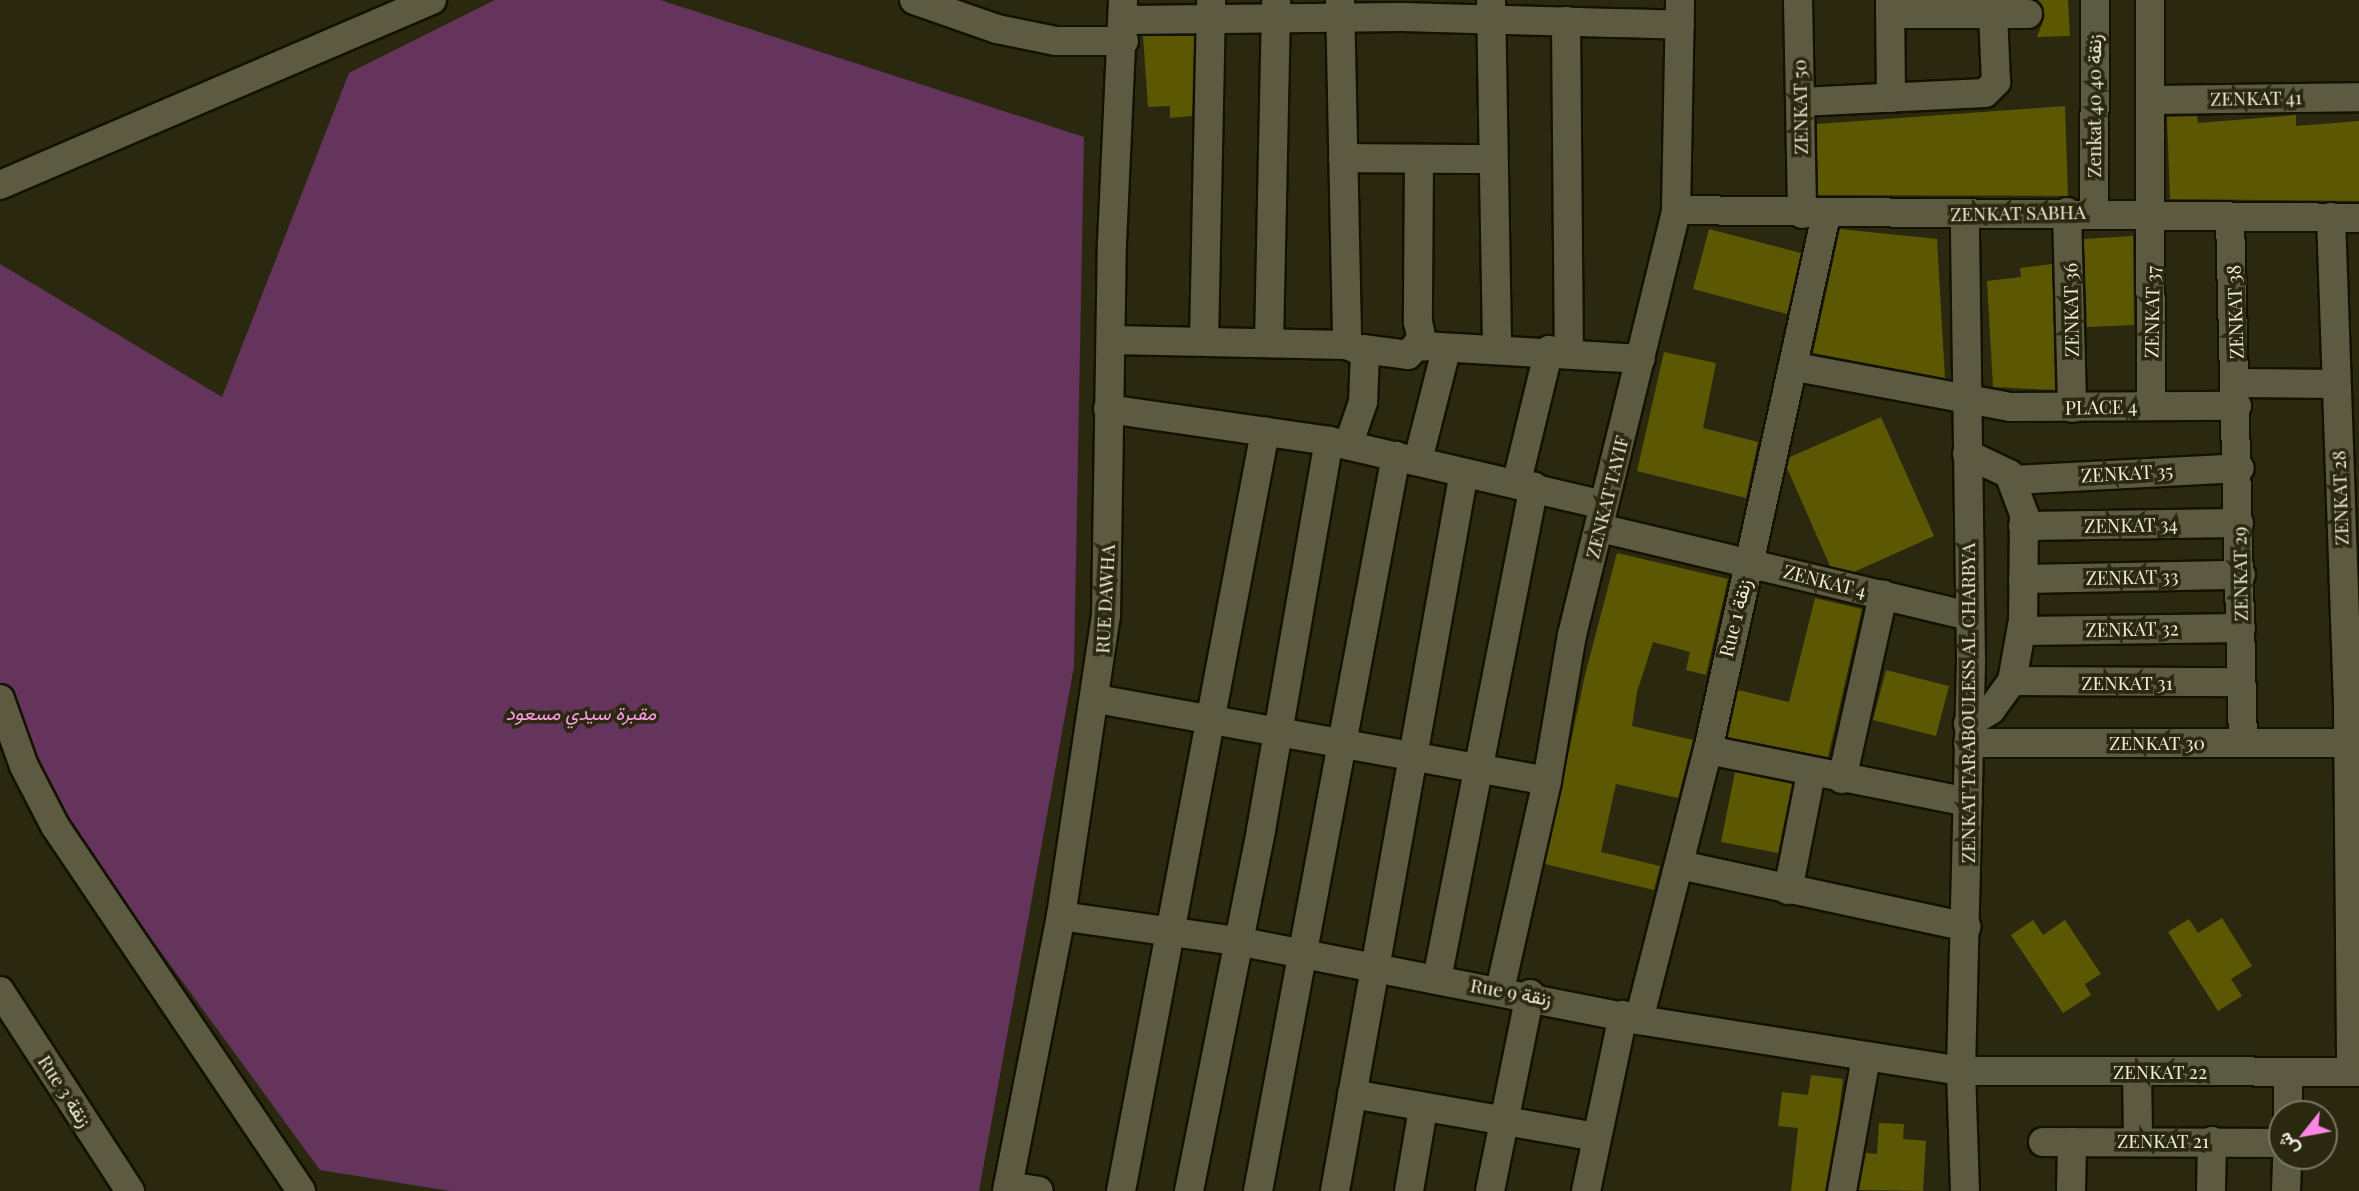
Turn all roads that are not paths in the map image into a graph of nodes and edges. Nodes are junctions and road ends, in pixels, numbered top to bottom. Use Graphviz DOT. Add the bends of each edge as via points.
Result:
graph roads {
  1 [pos="432,0"];
  2 [pos="914,0"];
  3 [pos="1798,0"];
  4 [pos="2095,0"];
  5 [pos="2150,0"];
  6 [pos="1890,7"];
  7 [pos="1211,8"];
  8 [pos="1275,8"];
  9 [pos="1402,8"];
  10 [pos="1341,9"];
  11 [pos="1491,10"];
  12 [pos="1596,11"];
  13 [pos="1680,13"];
  14 [pos="1993,14"];
  15 [pos="2028,14"];
  16 [pos="1124,20"];
  17 [pos="1566,21"];
  18 [pos="2359,97"];
  19 [pos="1891,98"];
  20 [pos="2154,100"];
  21 [pos="1800,102"];
  22 [pos="1343,158"];
  23 [pos="1419,159"];
  24 [pos="1492,159"];
  25 [pos="0,185"];
  26 [pos="1676,209"];
  27 [pos="2080,212"];
  28 [pos="1814,215"];
  29 [pos="1965,216"];
  30 [pos="2345,217"];
  31 [pos="2151,218"];
  32 [pos="2230,218"];
  33 [pos="1113,340"];
  34 [pos="1204,341"];
  35 [pos="1269,343"];
  36 [pos="1433,345"];
  37 [pos="1497,346"];
  38 [pos="1355,347"];
  39 [pos="1559,350"];
  40 [pos="1641,359"];
  41 [pos="1796,367"];
  42 [pos="2335,384"];
  43 [pos="2237,394"];
  44 [pos="1966,403"];
  45 [pos="2151,406"];
  46 [pos="2072,408"];
  47 [pos="1108,410"];
  48 [pos="1265,432"];
  49 [pos="1339,444"];
  50 [pos="1967,454"];
  51 [pos="1407,458"];
  52 [pos="2240,468"];
  53 [pos="1464,472"];
  54 [pos="2013,480"];
  55 [pos="1525,483"];
  56 [pos="2350,493"];
  57 [pos="1602,516"];
  58 [pos="2239,523"];
  59 [pos="2024,526"];
  60 [pos="1749,562"];
  61 [pos="2241,575"];
  62 [pos="2023,579"];
  63 [pos="1883,595"];
  64 [pos="1968,616"];
  65 [pos="2241,628"];
  66 [pos="2022,631"];
  67 [pos="2012,681"];
  68 [pos="2241,681"];
  69 [pos="0,699"];
  70 [pos="1097,699"];
  71 [pos="2354,711"];
  72 [pos="1214,716"];
  73 [pos="1278,730"];
  74 [pos="1968,734"];
  75 [pos="1346,742"];
  76 [pos="2244,743"];
  77 [pos="2347,743"];
  78 [pos="1708,750"];
  79 [pos="1414,755"];
  80 [pos="1478,766"];
  81 [pos="1811,774"];
  82 [pos="1842,779"];
  83 [pos="1547,781"];
  84 [pos="2352,797"];
  85 [pos="1968,802"];
  86 [pos="1680,865"];
  87 [pos="2352,887"];
  88 [pos="1788,890"];
  89 [pos="1061,916"];
  90 [pos="1966,927"];
  91 [pos="1172,931"];
  92 [pos="1237,941"];
  93 [pos="1300,954"];
  94 [pos="1374,967"];
  95 [pos="2354,974"];
  96 [pos="1437,979"];
  97 [pos="1500,990"];
  98 [pos="0,991"];
  99 [pos="1530,994"];
  100 [pos="1631,1017"];
  101 [pos="1866,1058"];
  102 [pos="1961,1071"];
  103 [pos="2288,1072"];
  104 [pos="2355,1072"];
  105 [pos="2137,1073"];
  106 [pos="1352,1094"];
  107 [pos="2287,1100"];
  108 [pos="1423,1108"];
  109 [pos="1505,1120"];
  110 [pos="1595,1137"];
  111 [pos="2138,1140"];
  112 [pos="2212,1141"];
  113 [pos="2043,1142"];
  114 [pos="2072,1142"];
  115 [pos="2268,1143"];
  116 [pos="2287,1170"];
  117 [pos="1008,1188"];
  118 [pos="130,1191"];
  119 [pos="301,1191"];
  120 [pos="1039,1191"];
  121 [pos="1121,1191"];
  122 [pos="1189,1191"];
  123 [pos="1258,1191"];
  124 [pos="1335,1191"];
  125 [pos="1409,1191"];
  126 [pos="1490,1191"];
  127 [pos="1586,1191"];
  128 [pos="1842,1191"];
  129 [pos="1965,1191"];
  130 [pos="2071,1191"];
  131 [pos="2211,1191"];
  132 [pos="2286,1191"];
  1 -- 25 [label="street"];
  2 -- 16 [label="street" via="998,29 1056,41"];
  3 -- 21 [label="street, ZENKAT 50"];
  4 -- 27 [label="street, Zenkat 40 زنقة 40"];
  5 -- 20 [label="street, ZENKAT 37"];
  6 -- 14 [label="street"];
  6 -- 19 [label="street"];
  7 -- 8 [label="street"];
  7 -- 16 [label="street"];
  7 -- 34 [label="street"];
  8 -- 10 [label="street"];
  8 -- 35 [label="street"];
  9 -- 10 [label="street"];
  9 -- 11 [label="street"];
  10 -- 22 [label="street"];
  11 -- 17 [label="street"];
  11 -- 24 [label="street"];
  12 -- 13 [label="street"];
  12 -- 17 [label="street"];
  13 -- 26 [label="street, ZENKAT TAYIF"];
  14 -- 15 [label="street"];
  14 -- 19 [label="street" via="1993,89 1976,96"];
  16 -- 33 [label="street, RUE DAWHA" via="1112,243"];
  17 -- 39 [label="street"];
  18 -- 20 [label="street, ZENKAT 41"];
  19 -- 21 [label="street"];
  20 -- 31 [label="street, ZENKAT 37"];
  21 -- 28 [label="street, ZENKAT 50"];
  22 -- 23 [label="street"];
  22 -- 38 [label="street"];
  23 -- 24 [label="street"];
  23 -- 36 [label="street"];
  24 -- 37 [label="street"];
  26 -- 28 [label="street, ZENKAT SABHA"];
  26 -- 40 [label="street, ZENKAT TAYIF"];
  27 -- 29 [label="street, ZENKAT SABHA"];
  27 -- 31 [label="street, ZENKAT SABHA"];
  27 -- 46 [label="street, ZENKAT 36"];
  28 -- 29 [label="street, ZENKAT SABHA"];
  28 -- 41 [label="street, Rue 1 زنقة"];
  29 -- 44 [label="street, ZENKAT TARABOULESS AL CHARBYA"];
  30 -- 32 [label="street, ZENKAT SABHA"];
  30 -- 42 [label="street, ZENKAT 28"];
  31 -- 32 [label="street, ZENKAT SABHA"];
  31 -- 45 [label="street, ZENKAT 37"];
  32 -- 43 [label="street, ZENKAT 38"];
  33 -- 34 [label="street"];
  33 -- 47 [label="street, RUE DAWHA"];
  34 -- 35 [label="street"];
  35 -- 38 [label="street"];
  36 -- 37 [label="street"];
  36 -- 38 [label="street" via="1408,355"];
  36 -- 51 [label="street"];
  37 -- 39 [label="street"];
  38 -- 49 [label="street" via="1363,402"];
  39 -- 40 [label="street"];
  39 -- 55 [label="street"];
  40 -- 57 [label="street, ZENKAT TAYIF"];
  41 -- 44 [label="street, PLACE 4"];
  41 -- 60 [label="street, Rue 1 زنقة"];
  42 -- 43 [label="street, PLACE 4"];
  42 -- 56 [label="street, ZENKAT 28"];
  43 -- 45 [label="street, PLACE 4"];
  43 -- 52 [label="street, ZENKAT 29"];
  44 -- 46 [label="street, PLACE 4"];
  44 -- 50 [label="street, ZENKAT TARABOULESS AL CHARBYA"];
  45 -- 46 [label="street, PLACE 4"];
  47 -- 48 [label="street, ZENKAT 4"];
  47 -- 70 [label="street, RUE DAWHA" via="1107,604"];
  48 -- 49 [label="street, ZENKAT 4"];
  48 -- 72 [label="street"];
  49 -- 51 [label="street, ZENKAT 4"];
  49 -- 73 [label="street"];
  50 -- 54 [label="street" via="1998,465"];
  50 -- 64 [label="street, ZENKAT TARABOULESS AL CHARBYA"];
  51 -- 53 [label="street, ZENKAT 4"];
  51 -- 75 [label="street"];
  52 -- 54 [label="street, ZENKAT 35"];
  52 -- 58 [label="street, ZENKAT 29"];
  53 -- 55 [label="street, ZENKAT 4"];
  53 -- 79 [label="street"];
  54 -- 59 [label="street"];
  55 -- 57 [label="street, ZENKAT 4"];
  55 -- 80 [label="street"];
  56 -- 71 [label="street, ZENKAT 28"];
  57 -- 60 [label="street, ZENKAT 4"];
  57 -- 83 [label="street, ZENKAT TAYIF" via="1572,635"];
  58 -- 59 [label="street, ZENKAT 34"];
  58 -- 61 [label="street, ZENKAT 29"];
  59 -- 62 [label="street"];
  60 -- 63 [label="street, ZENKAT 4"];
  60 -- 78 [label="street, Rue 1 زنقة"];
  61 -- 62 [label="street, ZENKAT 33"];
  61 -- 65 [label="street, ZENKAT 29"];
  62 -- 66 [label="street"];
  63 -- 64 [label="street, ZENKAT 4"];
  63 -- 82 [label="street"];
  64 -- 74 [label="street, ZENKAT TARABOULESS AL CHARBYA"];
  65 -- 66 [label="street, ZENKAT 32"];
  65 -- 68 [label="street, ZENKAT 29"];
  66 -- 67 [label="street"];
  67 -- 68 [label="street, ZENKAT 31"];
  67 -- 74 [label="street"];
  68 -- 76 [label="street, ZENKAT 29"];
  69 -- 119 [label="street" via="23,766 61,837"];
  70 -- 72 [label="street"];
  70 -- 89 [label="street, RUE DAWHA"];
  71 -- 77 [label="street, ZENKAT 28"];
  72 -- 73 [label="street"];
  72 -- 91 [label="street"];
  73 -- 75 [label="street"];
  73 -- 92 [label="street"];
  74 -- 76 [label="street, ZENKAT 30"];
  74 -- 85 [label="street, ZENKAT TARABOULESS AL CHARBYA"];
  75 -- 79 [label="street"];
  75 -- 93 [label="street"];
  76 -- 77 [label="street, ZENKAT 30"];
  77 -- 84 [label="street, ZENKAT 28"];
  78 -- 81 [label="street"];
  78 -- 86 [label="street, Rue 1 زنقة"];
  79 -- 80 [label="street"];
  79 -- 94 [label="street"];
  80 -- 83 [label="street"];
  80 -- 96 [label="street"];
  81 -- 82 [label="street"];
  81 -- 88 [label="street"];
  82 -- 85 [label="street"];
  83 -- 97 [label="street, ZENKAT TAYIF"];
  84 -- 87 [label="street, ZENKAT 28"];
  85 -- 90 [label="street, ZENKAT TARABOULESS AL CHARBYA"];
  86 -- 88 [label="street"];
  86 -- 100 [label="street, Rue 1 زنقة"];
  87 -- 95 [label="street, ZENKAT 28"];
  88 -- 90 [label="street"];
  89 -- 91 [label="street, Rue 9 زنقة"];
  89 -- 117 [label="street, RUE DAWHA"];
  90 -- 102 [label="street, ZENKAT TARABOULESS AL CHARBYA"];
  91 -- 92 [label="street, Rue 9 زنقة"];
  91 -- 121 [label="street"];
  92 -- 93 [label="street, Rue 9 زنقة"];
  92 -- 122 [label="street"];
  93 -- 94 [label="street, Rue 9 زنقة"];
  93 -- 123 [label="street"];
  94 -- 96 [label="street, Rue 9 زنقة"];
  94 -- 106 [label="street"];
  95 -- 104 [label="street, ZENKAT 28"];
  96 -- 97 [label="street, Rue 9 زنقة"];
  97 -- 99 [label="street, Rue 9 زنقة"];
  98 -- 118 [label="street, Rue 3 زنقة"];
  99 -- 100 [label="street, Rue 9 زنقة"];
  99 -- 109 [label="street"];
  100 -- 101 [label="street, Rue 9 زنقة"];
  100 -- 110 [label="street, Rue 1 زنقة"];
  101 -- 102 [label="street, Rue 9 زنقة"];
  101 -- 128 [label="street"];
  102 -- 105 [label="street, ZENKAT 22"];
  102 -- 129 [label="street, ZENKAT TARABOULESS AL CHARBYA"];
  103 -- 104 [label="street, ZENKAT 22"];
  103 -- 105 [label="street, ZENKAT 22"];
  103 -- 107 [label="street"];
  105 -- 111 [label="street"];
  106 -- 108 [label="street"];
  106 -- 124 [label="street"];
  108 -- 109 [label="street"];
  108 -- 125 [label="street"];
  109 -- 110 [label="street"];
  109 -- 126 [label="street"];
  110 -- 127 [label="street, Rue 1 زنقة"];
  111 -- 112 [label="street, ZENKAT 21"];
  111 -- 114 [label="street, ZENKAT 21"];
  112 -- 115 [label="street, ZENKAT 21"];
  112 -- 131 [label="street"];
  113 -- 114 [label="street, ZENKAT 21"];
  114 -- 130 [label="street"];
  116 -- 132 [label="street"];
  117 -- 120 [label="street"];
}
